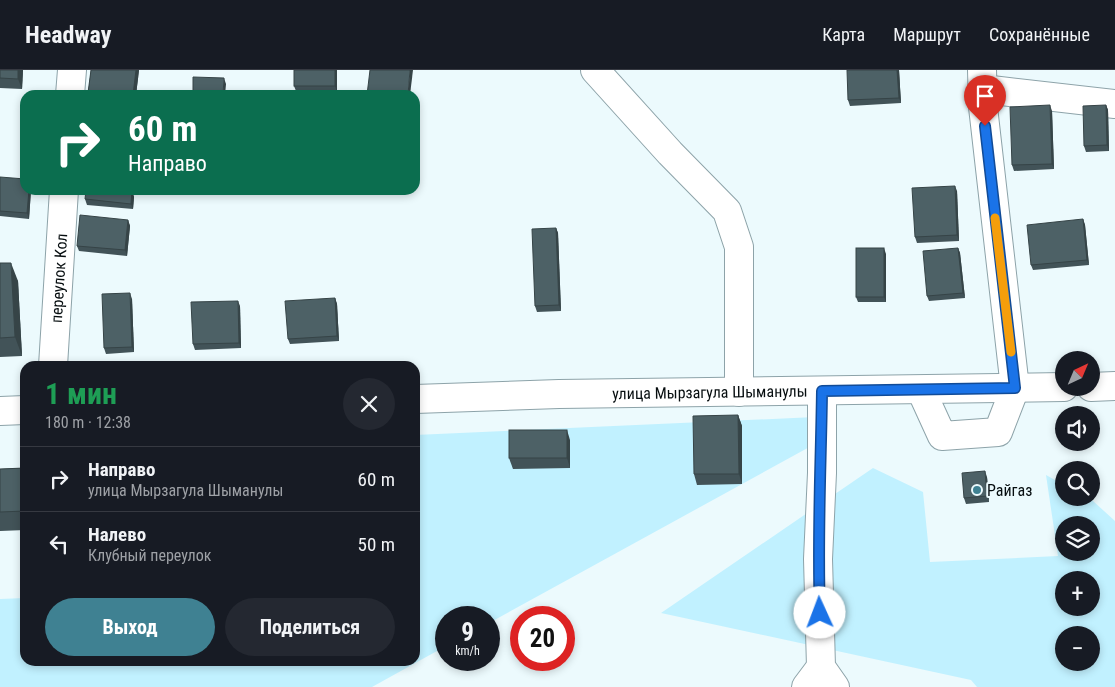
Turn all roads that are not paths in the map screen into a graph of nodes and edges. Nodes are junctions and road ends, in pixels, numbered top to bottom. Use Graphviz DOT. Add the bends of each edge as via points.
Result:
graph roads {
  1 [pos="72,70"];
  2 [pos="595,70"];
  3 [pos="982,80"];
  4 [pos="70,90"];
  5 [pos="1115,104"];
  6 [pos="64,195"];
  7 [pos="53,361"];
  8 [pos="1115,386"];
  9 [pos="1055,387"];
  10 [pos="1100,387"];
  11 [pos="1015,388"];
  12 [pos="921,390"];
  13 [pos="822,391"];
  14 [pos="739,392"];
  15 [pos="420,399"];
  16 [pos="20,410"];
  17 [pos="0,411"];
  18 [pos="821,680"];
  1 -- 4 [label="street"];
  2 -- 14 [label="street" via="670,154 727,211 739,247"];
  3 -- 5 [label="street"];
  3 -- 11 [label="street"];
  6 -- 7 [label="street, переулок Кол"];
  8 -- 10 [label="street"];
  9 -- 11 [label="street, улица Мырзагула Шыманулы"];
  11 -- 12 [label="street, улица Мырзагула Шыманулы"];
  11 -- 12 [label="street" via="998,432 942,436"];
  12 -- 13 [label="street, улица Мырзагула Шыманулы"];
  13 -- 14 [label="street, улица Мырзагула Шыманулы"];
  13 -- 18 [label="street" via="818,559"];
  14 -- 15 [label="street, улица Мырзагула Шыманулы"];
  16 -- 17 [label="street"];
}
